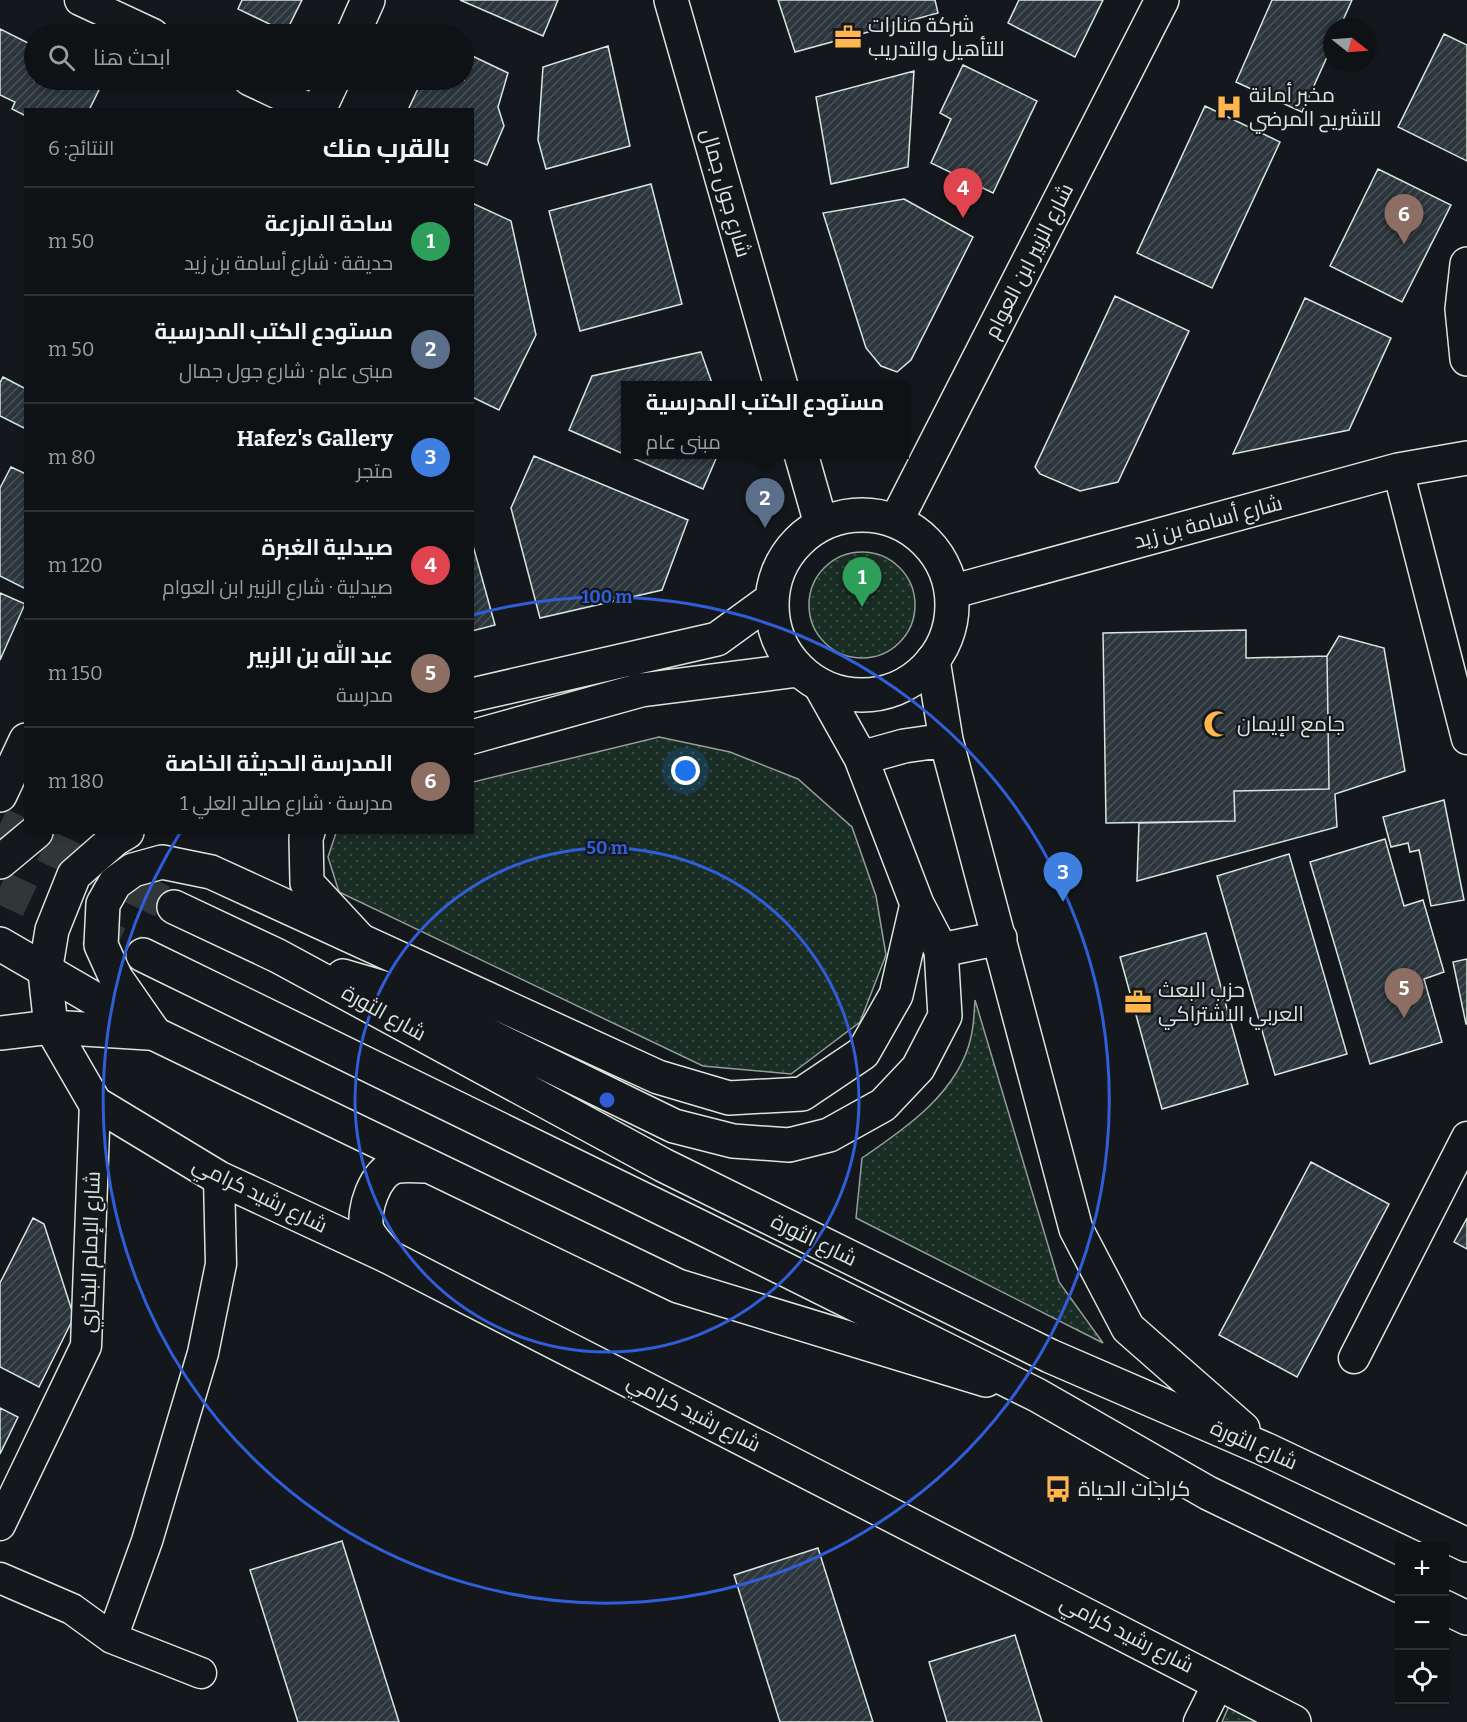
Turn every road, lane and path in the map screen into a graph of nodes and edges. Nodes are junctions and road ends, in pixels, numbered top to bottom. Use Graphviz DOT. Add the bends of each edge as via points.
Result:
graph roads {
  1 [pos="80,0"];
  2 [pos="368,0"];
  3 [pos="670,0"];
  4 [pos="1162,0"];
  5 [pos="132,24"];
  6 [pos="357,24"];
  7 [pos="270,90"];
  8 [pos="328,90"];
  9 [pos="309,108"];
  10 [pos="320,108"];
  11 [pos="1467,264"];
  12 [pos="1467,359"];
  13 [pos="780,381"];
  14 [pos="1467,458"];
  15 [pos="802,459"];
  16 [pos="1398,470"];
  17 [pos="896,521"];
  18 [pos="821,524"];
  19 [pos="951,592"];
  20 [pos="772,599"];
  21 [pos="933,660"];
  22 [pos="809,677"];
  23 [pos="474,695"];
  24 [pos="474,736"];
  25 [pos="1467,739"];
  26 [pos="946,740"];
  27 [pos="24,744"];
  28 [pos="861,758"];
  29 [pos="9,775"];
  30 [pos="34,834"];
  31 [pos="124,834"];
  32 [pos="307,834"];
  33 [pos="0,862"];
  34 [pos="917,904"];
  35 [pos="174,907"];
  36 [pos="358,938"];
  37 [pos="1000,938"];
  38 [pos="0,944"];
  39 [pos="941,950"];
  40 [pos="143,955"];
  41 [pos="278,956"];
  42 [pos="45,972"];
  43 [pos="51,1027"];
  44 [pos="0,1033"];
  45 [pos="155,1034"];
  46 [pos="95,1103"];
  47 [pos="1467,1137"];
  48 [pos="427,1166"];
  49 [pos="219,1178"];
  50 [pos="387,1256"];
  51 [pos="1354,1358"];
  52 [pos="1037,1395"];
  53 [pos="1267,1450"];
  54 [pos="0,1525"];
  55 [pos="1467,1545"];
  56 [pos="0,1578"];
  57 [pos="1395,1584"];
  58 [pos="1449,1609"];
  59 [pos="1467,1618"];
  60 [pos="112,1638"];
  61 [pos="201,1673"];
  62 [pos="1219,1682"];
  63 [pos="1199,1722"];
  64 [pos="1294,1722"];
  1 -- 5 [label="street"];
  2 -- 6 [label="main road"];
  3 -- 13 [label="main road, شارع جول جمال"];
  4 -- 17 [label="main road, شارع الزبير ابن العوام"];
  7 -- 9 [label="street"];
  8 -- 10 [label="main road"];
  11 -- 12 [label="main road" via="1462,309"];
  14 -- 16 [label="main road, شارع أسامة بن زيد"];
  15 -- 18 [label="main road"];
  16 -- 19 [label="main road, شارع أسامة بن زيد"];
  16 -- 25 [label="street"];
  17 -- 18 [label="main road" via="872,515 846,516"];
  17 -- 19 [label="main road" via="923,537 942,562"];
  18 -- 20 [label="main road" via="796,543 779,569"];
  19 -- 21 [label="main road" via="951,616 945,639"];
  20 -- 22 [label="main road" via="774,625 783,649"];
  20 -- 23 [label="main road" via="717,639"];
  21 -- 22 [label="main road" via="916,677 869,695 844,694"];
  21 -- 26 [label="main road"];
  22 -- 24 [label="main road" via="641,690"];
  22 -- 28 [label="main road"];
  26 -- 28 [label="main road"];
  26 -- 37 [label="main road"];
  27 -- 29 [label="main road"];
  28 -- 34 [label="main road"];
  30 -- 33 [label="main road"];
  31 -- 42 [label="main road" via="74,875 52,930"];
  32 -- 36 [label="main road" via="307,883"];
  34 -- 36 [label="main road" via="896,995 863,1053 802,1094 729,1098 658,1077"];
  34 -- 39 [label="main road"];
  35 -- 41 [label="main road, شارع الثورة"];
  36 -- 45 [label="main road" via="211,872 162,862 133,870 115,883 103,904 101,945 116,978"];
  37 -- 39 [label="main road"];
  37 -- 53 [label="main road" via="1076,1229 1086,1249 1128,1328"];
  38 -- 42 [label="main road"];
  39 -- 41 [label="main road" via="945,1016 918,1068 883,1105 829,1135 789,1145 733,1142 674,1126 401,993"];
  40 -- 52 [label="main road, شارع الثورة"];
  41 -- 53 [label="main road, شارع الثورة" via="673,1171 1050,1356"];
  42 -- 43 [label="main road"];
  42 -- 45 [label="main road"];
  43 -- 44 [label="main road"];
  43 -- 45 [label="main road"];
  43 -- 46 [label="main road"];
  45 -- 48 [label="main road"];
  46 -- 49 [label="main road, شارع رشيد كرامي"];
  46 -- 54 [label="street, شارع الإمام البخاري" via="86,1346"];
  47 -- 51 [label="street"];
  48 -- 50 [label="main road" via="392,1167 383,1174 372,1196 366,1218 368,1231"];
  48 -- 52 [label="main road" via="678,1287"];
  49 -- 50 [label="main road, شارع رشيد كرامي"];
  49 -- 60 [label="street" via="221,1264 202,1353 147,1541"];
  50 -- 62 [label="main road, شارع رشيد كرامي"];
  52 -- 57 [label="main road, شارع الثورة" via="1208,1493"];
  53 -- 55 [label="main road, شارع الثورة"];
  56 -- 60 [label="street" via="72,1609"];
  58 -- 59 [label="main road"];
  60 -- 61 [label="street"];
  62 -- 63 [label="street"];
  62 -- 64 [label="main road, شارع رشيد كرامي"];
}
